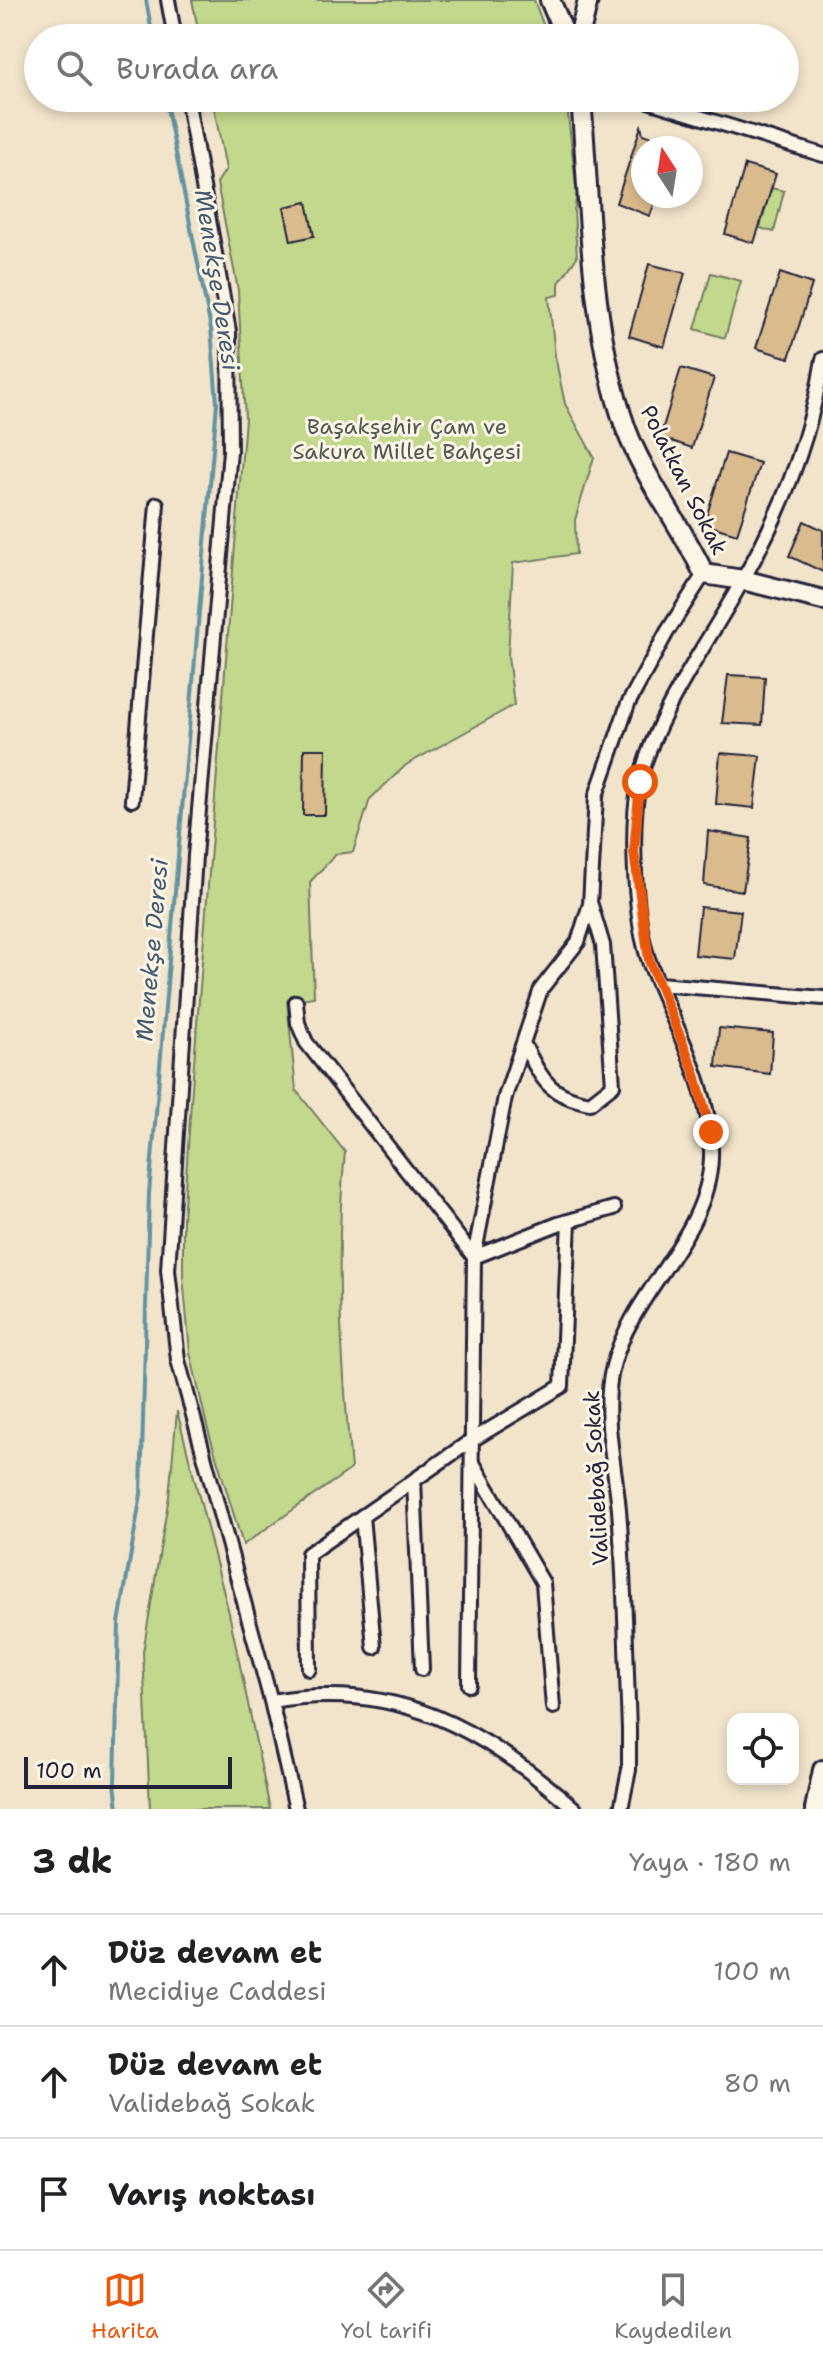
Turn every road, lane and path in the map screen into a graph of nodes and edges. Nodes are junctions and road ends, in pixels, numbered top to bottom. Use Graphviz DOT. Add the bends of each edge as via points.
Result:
graph roads {
  1 [pos="168,0"];
  2 [pos="550,0"];
  3 [pos="588,0"];
  4 [pos="172,24"];
  5 [pos="560,24"];
  6 [pos="582,24"];
  7 [pos="190,112"];
  8 [pos="582,112"];
  9 [pos="683,112"];
  10 [pos="823,155"];
  11 [pos="823,359"];
  12 [pos="157,504"];
  13 [pos="704,574"];
  14 [pos="743,580"];
  15 [pos="823,600"];
  16 [pos="132,800"];
  17 [pos="590,904"];
  18 [pos="659,984"];
  19 [pos="823,998"];
  20 [pos="296,1002"];
  21 [pos="523,1043"];
  22 [pos="614,1208"];
  23 [pos="569,1221"];
  24 [pos="474,1257"];
  25 [pos="472,1440"];
  26 [pos="472,1460"];
  27 [pos="414,1480"];
  28 [pos="362,1516"];
  29 [pos="374,1647"];
  30 [pos="309,1669"];
  31 [pos="422,1669"];
  32 [pos="469,1685"];
  33 [pos="271,1701"];
  34 [pos="553,1707"];
  35 [pos="823,1770"];
  36 [pos="296,1809"];
  37 [pos="575,1809"];
  38 [pos="621,1809"];
  39 [pos="815,1809"];
  1 -- 4 [label="street"];
  2 -- 5 [label="street"];
  3 -- 6 [label="street"];
  7 -- 33 [label="street" via="229,331 231,399 168,1270 178,1360"];
  8 -- 13 [label="street, Polatkan Sokak" via="608,365 627,431"];
  9 -- 10 [label="street"];
  11 -- 14 [label="street, Validebağ Sokak" via="800,453"];
  12 -- 16 [label="street"];
  13 -- 14 [label="street, Polatkan Sokak"];
  13 -- 17 [label="street" via="628,704 596,796"];
  14 -- 15 [label="street, Polatkan Sokak"];
  14 -- 18 [label="street, Validebağ Sokak" via="686,677 640,782 635,864 649,960"];
  17 -- 21 [label="street" via="578,942 541,989"];
  17 -- 21 [label="street" via="603,945 613,1085 590,1103 562,1098 544,1081"];
  18 -- 19 [label="street"];
  18 -- 38 [label="street, Validebağ Sokak" via="694,1071 711,1132 711,1162 706,1191 689,1227 627,1328 609,1386 629,1729 629,1770"];
  20 -- 24 [label="street" via="306,1042"];
  21 -- 24 [label="street" via="505,1097"];
  22 -- 23 [label="street"];
  23 -- 24 [label="street"];
  23 -- 25 [label="street" via="562,1386"];
  24 -- 25 [label="street"];
  25 -- 26 [label="street"];
  25 -- 27 [label="street"];
  26 -- 32 [label="street"];
  26 -- 34 [label="street" via="543,1583"];
  27 -- 28 [label="street"];
  27 -- 31 [label="street"];
  28 -- 29 [label="street"];
  28 -- 30 [label="street" via="308,1554"];
  33 -- 36 [label="street"];
  33 -- 37 [label="street" via="315,1694 367,1696 419,1710 498,1748"];
  35 -- 39 [label="street"];
}
